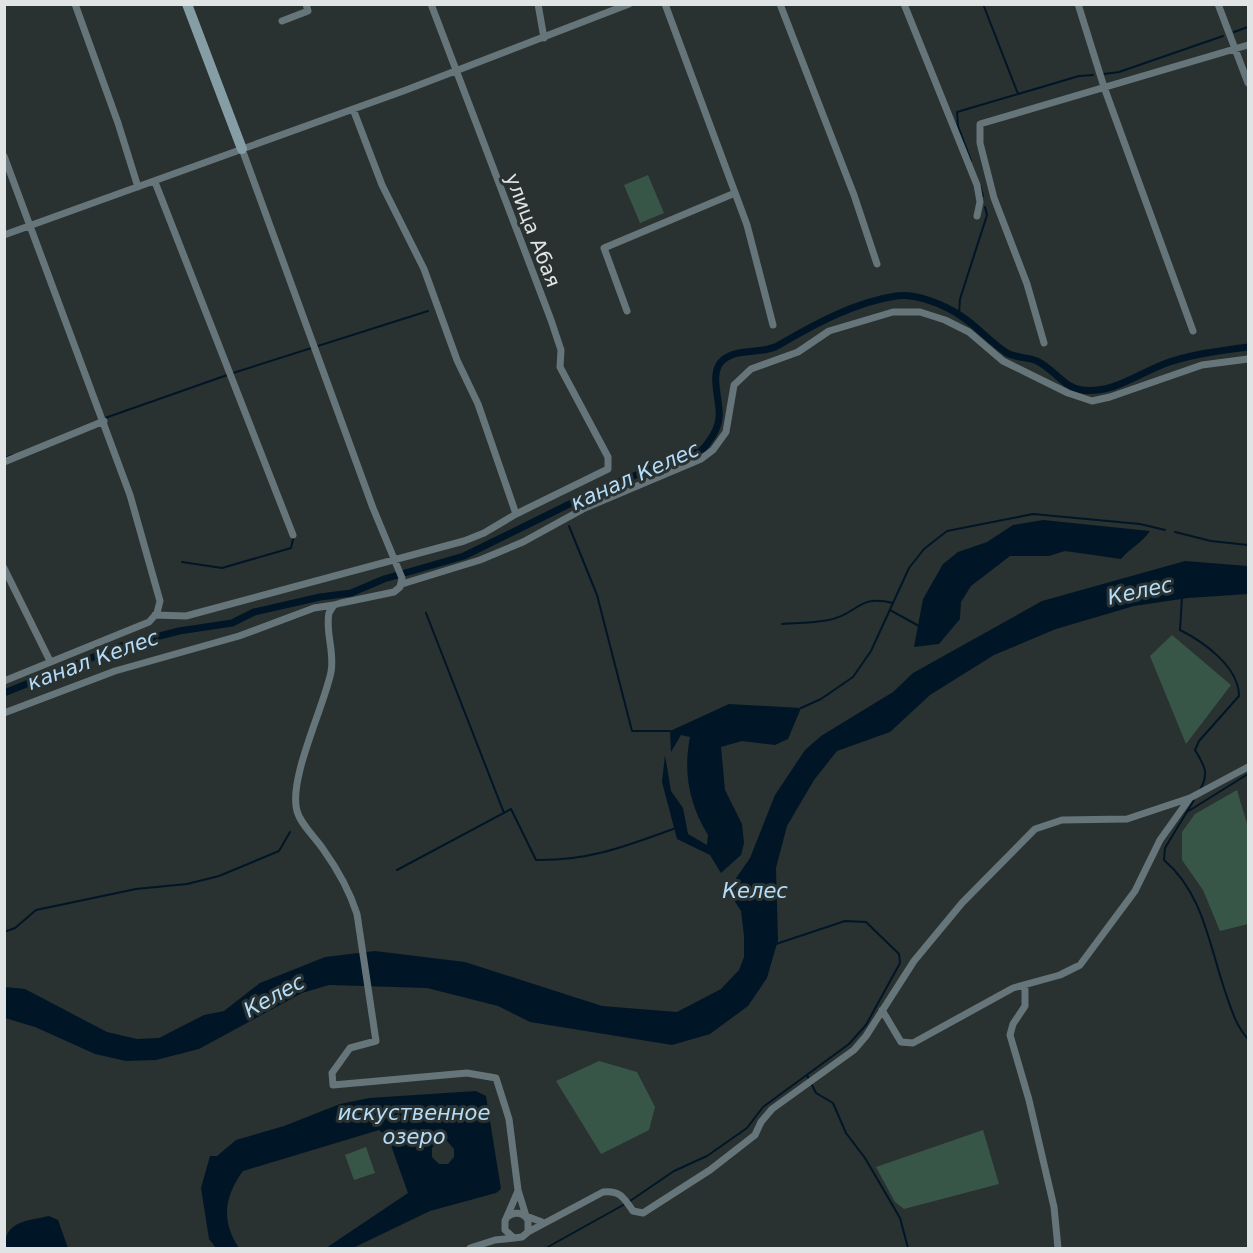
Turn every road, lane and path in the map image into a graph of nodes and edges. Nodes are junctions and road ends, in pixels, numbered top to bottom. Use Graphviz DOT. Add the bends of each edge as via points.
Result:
graph roads {
  1 [pos="75,4"];
  2 [pos="187,4"];
  3 [pos="306,4"];
  4 [pos="431,4"];
  5 [pos="538,4"];
  6 [pos="629,4"];
  7 [pos="665,4"];
  8 [pos="780,4"];
  9 [pos="904,4"];
  10 [pos="1078,4"];
  11 [pos="1218,4"];
  12 [pos="282,21"];
  13 [pos="544,38"];
  14 [pos="1248,45"];
  15 [pos="1235,49"];
  16 [pos="456,71"];
  17 [pos="1248,83"];
  18 [pos="1104,87"];
  19 [pos="353,109"];
  20 [pos="242,149"];
  21 [pos="4,156"];
  22 [pos="155,182"];
  23 [pos="138,187"];
  24 [pos="735,193"];
  25 [pos="994,198"];
  26 [pos="980,202"];
  27 [pos="977,216"];
  28 [pos="29,226"];
  29 [pos="4,235"];
  30 [pos="877,264"];
  31 [pos="627,311"];
  32 [pos="773,325"];
  33 [pos="1193,332"];
  34 [pos="1044,343"];
  35 [pos="1248,359"];
  36 [pos="103,418"];
  37 [pos="4,462"];
  38 [pos="516,514"];
  39 [pos="293,535"];
  40 [pos="398,563"];
  41 [pos="4,568"];
  42 [pos="402,581"];
  43 [pos="334,605"];
  44 [pos="155,615"];
  45 [pos="50,661"];
  46 [pos="4,681"];
  47 [pos="4,713"];
  48 [pos="1248,767"];
  49 [pos="1190,798"];
  50 [pos="1025,986"];
  51 [pos="882,1010"];
  52 [pos="518,1190"];
  53 [pos="526,1216"];
  54 [pos="506,1219"];
  55 [pos="542,1222"];
  56 [pos="528,1232"];
  57 [pos="514,1238"];
  58 [pos="495,1240"];
  59 [pos="470,1248"];
  60 [pos="1058,1248"];
  1 -- 23 [label="street"];
  2 -- 20 [label="main road"];
  3 -- 12 [label="street" via="308,11"];
  4 -- 16 [label="street, улица Абая"];
  5 -- 13 [label="street"];
  6 -- 13 [label="street"];
  7 -- 24 [label="street"];
  8 -- 30 [label="street"];
  9 -- 26 [label="street" via="970,167"];
  10 -- 18 [label="street"];
  11 -- 15 [label="street"];
  13 -- 16 [label="street"];
  14 -- 15 [label="street"];
  15 -- 17 [label="street"];
  15 -- 18 [label="street"];
  16 -- 19 [label="street"];
  16 -- 38 [label="street, улица Абая" via="554,330 562,354 560,367 609,463 605,473"];
  18 -- 25 [label="street" via="980,124 980,143"];
  18 -- 33 [label="street"];
  19 -- 20 [label="street"];
  19 -- 38 [label="street" via="382,185 424,269 457,360 478,404"];
  20 -- 22 [label="street"];
  20 -- 40 [label="street" via="373,508"];
  21 -- 28 [label="street"];
  22 -- 23 [label="street"];
  22 -- 39 [label="street"];
  23 -- 28 [label="street"];
  24 -- 31 [label="street" via="603,248"];
  24 -- 32 [label="street"];
  25 -- 26 [label="street"];
  25 -- 34 [label="street" via="1027,284"];
  26 -- 27 [label="street"];
  28 -- 29 [label="street"];
  28 -- 36 [label="street"];
  35 -- 42 [label="street" via="1202,364 1092,401 1003,361 969,332 945,320 920,312 894,312 829,331 798,352 751,369 734,385 726,432 701,459 585,508 480,560"];
  36 -- 37 [label="street"];
  36 -- 44 [label="street" via="147,550 160,601"];
  38 -- 40 [label="street" via="484,533"];
  40 -- 42 [label="street"];
  40 -- 44 [label="street" via="186,616"];
  41 -- 45 [label="street"];
  42 -- 43 [label="street" via="398,590 388,595"];
  43 -- 47 [label="street" via="115,671"];
  43 -- 52 [label="street" via="328,616 332,669 305,754 296,801 300,819 347,886 360,933 376,1041 350,1048 332,1073 333,1085 467,1073 496,1078 509,1119"];
  44 -- 45 [label="street" via="149,622"];
  45 -- 46 [label="street"];
  48 -- 49 [label="street"];
  49 -- 50 [label="street" via="1160,840 1136,891 1092,951 1080,964 1060,975"];
  49 -- 51 [label="street" via="1127,819 1062,820 1035,829 962,903 914,961"];
  50 -- 51 [label="street" via="1013,988 913,1043 901,1041"];
  50 -- 60 [label="street" via="1025,1006 1010,1035 1054,1207"];
  51 -- 55 [label="street" via="854,1050 772,1109 755,1135 644,1213 633,1211 622,1195 614,1191 603,1192"];
  52 -- 53 [label="street"];
  52 -- 54 [label="street"];
  53 -- 54 [label="street" via="514,1213"];
  53 -- 55 [label="street"];
  53 -- 56 [label="street"];
  54 -- 57 [label="street" via="505,1230"];
  54 -- 58 [label="street"];
  55 -- 56 [label="street"];
  56 -- 57 [label="street"];
  57 -- 58 [label="street"];
  58 -- 59 [label="street"];
}
